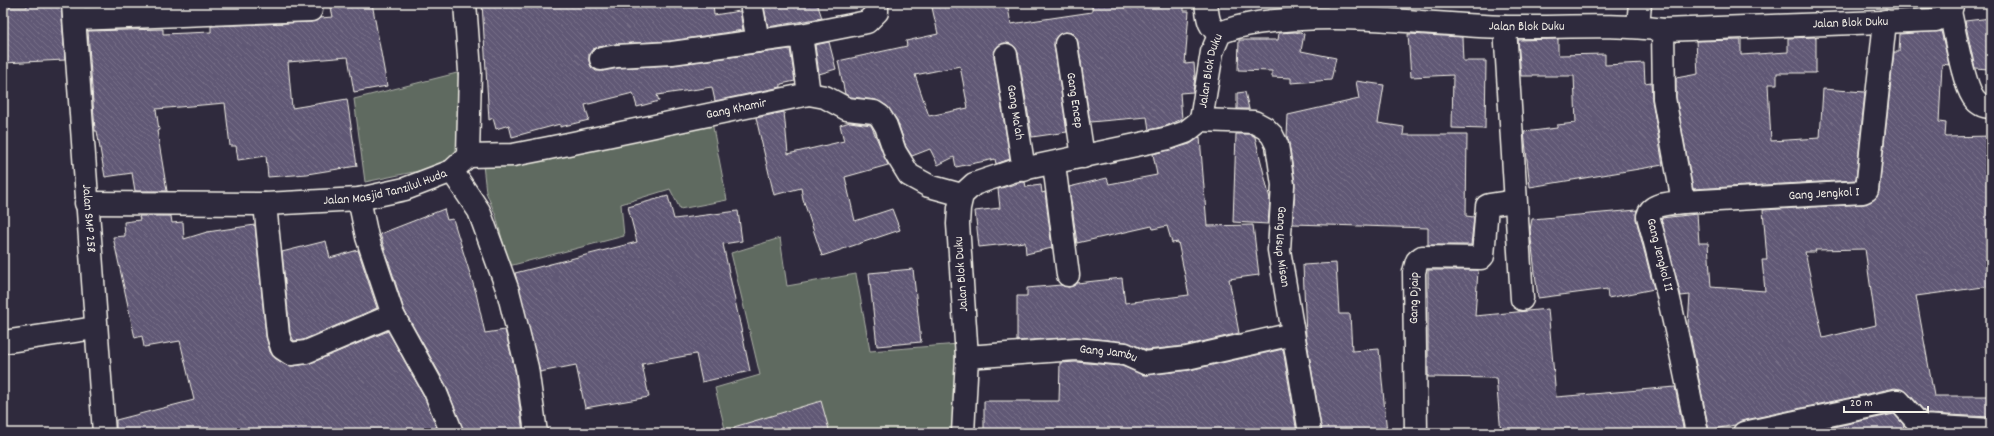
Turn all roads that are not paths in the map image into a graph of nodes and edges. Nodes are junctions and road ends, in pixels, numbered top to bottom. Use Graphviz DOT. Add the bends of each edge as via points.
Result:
graph roads {
  1 [pos="465,3"];
  2 [pos="751,3"];
  3 [pos="877,3"];
  4 [pos="1206,3"];
  5 [pos="1640,3"];
  6 [pos="1952,7"];
  7 [pos="311,10"];
  8 [pos="1339,10"];
  9 [pos="74,11"];
  10 [pos="1885,21"];
  11 [pos="1505,27"];
  12 [pos="1638,27"];
  13 [pos="1663,30"];
  14 [pos="1220,34"];
  15 [pos="802,35"];
  16 [pos="758,41"];
  17 [pos="1066,44"];
  18 [pos="1006,55"];
  19 [pos="601,59"];
  20 [pos="809,94"];
  21 [pos="1991,107"];
  22 [pos="1201,120"];
  23 [pos="1083,158"];
  24 [pos="460,163"];
  25 [pos="1054,164"];
  26 [pos="1024,170"];
  27 [pos="962,195"];
  28 [pos="360,199"];
  29 [pos="1515,201"];
  30 [pos="1683,202"];
  31 [pos="86,203"];
  32 [pos="264,204"];
  33 [pos="1068,275"];
  34 [pos="1522,299"];
  35 [pos="393,315"];
  36 [pos="95,328"];
  37 [pos="1293,334"];
  38 [pos="3,342"];
  39 [pos="967,357"];
  40 [pos="1921,430"];
  41 [pos="1991,430"];
  42 [pos="104,433"];
  43 [pos="452,433"];
  44 [pos="536,433"];
  45 [pos="963,433"];
  46 [pos="1310,433"];
  47 [pos="1416,433"];
  48 [pos="1697,433"];
  49 [pos="1744,433"];
  1 -- 24 [label="street" via="470,71"];
  2 -- 16 [label="street"];
  3 -- 15 [label="street" via="877,12 867,22"];
  4 -- 14 [label="street" via="1209,22 1213,30"];
  5 -- 12 [label="street"];
  6 -- 10 [label="street, Jalan Blok Duku" via="1936,20"];
  6 -- 21 [label="street" via="1962,62 1972,96 1979,104"];
  7 -- 9 [label="street"];
  8 -- 11 [label="street, Jalan Blok Duku"];
  8 -- 14 [label="street, Jalan Blok Duku" via="1239,25"];
  9 -- 31 [label="street, Jalan SMP 258"];
  10 -- 13 [label="street, Jalan Blok Duku"];
  10 -- 30 [label="street, Gang Jengkol I" via="1867,190"];
  11 -- 12 [label="street, Jalan Blok Duku"];
  11 -- 29 [label="street"];
  12 -- 13 [label="street, Jalan Blok Duku"];
  13 -- 30 [label="street" via="1664,98"];
  14 -- 22 [label="street, Jalan Blok Duku" via="1212,52"];
  15 -- 16 [label="street"];
  15 -- 20 [label="street"];
  16 -- 19 [label="street" via="672,53"];
  17 -- 23 [label="street, Gang Encep"];
  18 -- 26 [label="street, Gang Ma'ah"];
  20 -- 24 [label="street, Gang Khamir" via="549,148"];
  20 -- 27 [label="street, Gang Khamir" via="825,97 847,109 874,112 886,126 895,152 909,175 929,186"];
  22 -- 23 [label="street, Jalan Blok Duku" via="1186,132 1168,138"];
  22 -- 37 [label="street, Gang Usup Misan" via="1254,122 1265,128 1277,145 1283,185 1279,250"];
  23 -- 25 [label="street, Jalan Blok Duku"];
  24 -- 28 [label="street, Jalan Masjid Tanzilul Huda" via="404,189"];
  24 -- 44 [label="street, Jalan Masjid Tanzilul Huda" via="508,291 527,368"];
  25 -- 26 [label="street, Jalan Blok Duku"];
  25 -- 33 [label="street"];
  26 -- 27 [label="street, Jalan Blok Duku" via="974,184"];
  27 -- 39 [label="street, Jalan Blok Duku" via="958,224"];
  28 -- 32 [label="street, Jalan Masjid Tanzilul Huda"];
  28 -- 35 [label="street" via="367,237"];
  29 -- 34 [label="street"];
  29 -- 47 [label="street, Gang Djaip" via="1487,206 1484,256 1481,258 1422,257 1417,261 1414,272"];
  30 -- 48 [label="street, Gang Jengkol II" via="1654,206 1648,216 1668,291"];
  31 -- 32 [label="street, Jalan Masjid Tanzilul Huda"];
  31 -- 36 [label="street, Jalan SMP 258"];
  32 -- 35 [label="street" via="278,335 282,348 291,354 306,352"];
  35 -- 43 [label="street" via="435,390"];
  36 -- 38 [label="street"];
  36 -- 42 [label="street, Jalan SMP 258"];
  37 -- 39 [label="street, Gang Jambu" via="1187,358 1144,363 1125,354 1076,349"];
  37 -- 46 [label="street, Gang Usup Misan"];
  39 -- 45 [label="street, Jalan Blok Duku"];
  40 -- 41 [label="street"];
  40 -- 49 [label="street" via="1899,401 1895,401"];
}
